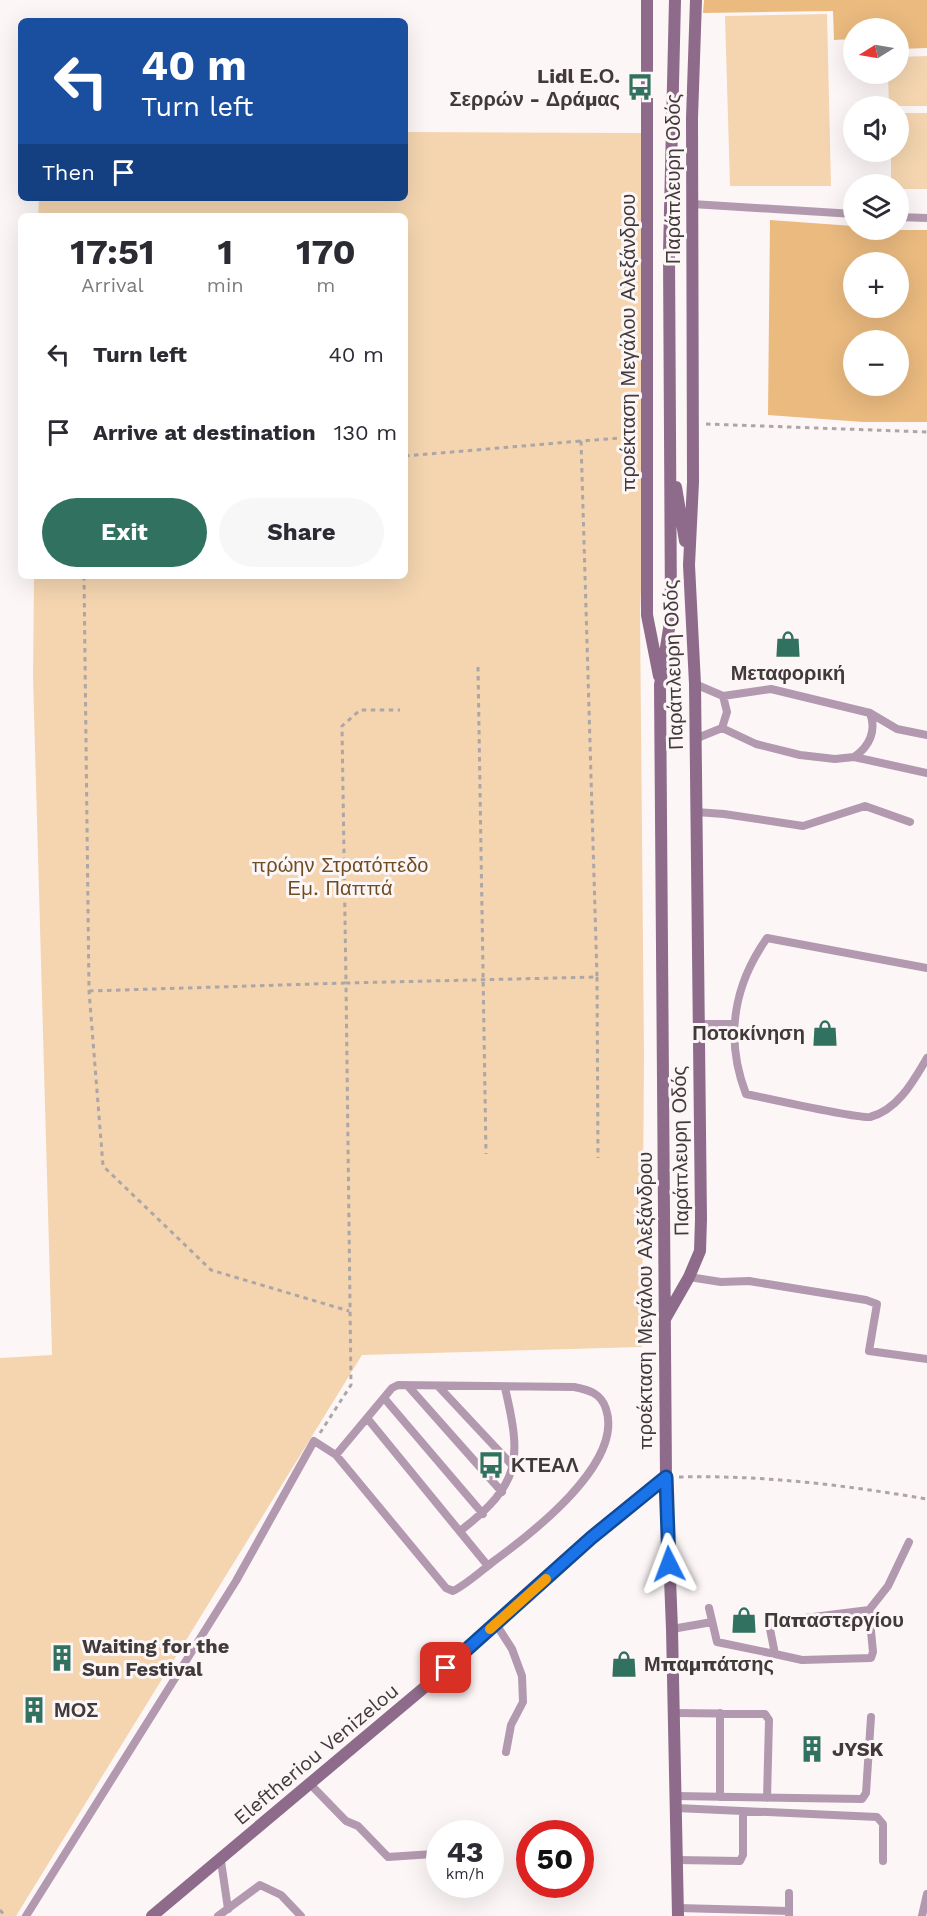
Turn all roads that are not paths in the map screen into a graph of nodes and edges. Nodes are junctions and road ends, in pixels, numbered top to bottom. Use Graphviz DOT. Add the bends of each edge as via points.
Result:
graph roads {
  1 [pos="647,0"];
  2 [pos="675,0"];
  3 [pos="696,0"];
  4 [pos="692,204"];
  5 [pos="843,213"];
  6 [pos="909,217"];
  7 [pos="927,218"];
  8 [pos="669,451"];
  9 [pos="689,565"];
  10 [pos="695,684"];
  11 [pos="660,685"];
  12 [pos="723,696"];
  13 [pos="870,713"];
  14 [pos="723,728"];
  15 [pos="927,735"];
  16 [pos="695,739"];
  17 [pos="854,757"];
  18 [pos="927,773"];
  19 [pos="696,812"];
  20 [pos="910,822"];
  21 [pos="927,968"];
  22 [pos="698,1024"];
  23 [pos="734,1024"];
  24 [pos="927,1058"];
  25 [pos="689,1277"];
  26 [pos="664,1321"];
  27 [pos="927,1359"];
  28 [pos="408,1386"];
  29 [pos="438,1386"];
  30 [pos="505,1388"];
  31 [pos="384,1398"];
  32 [pos="367,1418"];
  33 [pos="336,1455"];
  34 [pos="513,1466"];
  35 [pos="666,1477"];
  36 [pos="502,1492"];
  37 [pos="483,1514"];
  38 [pos="460,1531"];
  39 [pos="909,1542"];
  40 [pos="489,1566"];
  41 [pos="709,1608"];
  42 [pos="869,1610"];
  43 [pos="712,1622"];
  44 [pos="496,1624"];
  45 [pos="672,1629"];
  46 [pos="775,1654"];
  47 [pos="674,1713"];
  48 [pos="720,1713"];
  49 [pos="871,1717"];
  50 [pos="506,1752"];
  51 [pos="310,1784"];
  52 [pos="720,1797"];
  53 [pos="767,1798"];
  54 [pos="676,1802"];
  55 [pos="743,1811"];
  56 [pos="426,1854"];
  57 [pos="677,1860"];
  58 [pos="221,1861"];
  59 [pos="883,1861"];
  60 [pos="789,1893"];
  61 [pos="927,1894"];
  62 [pos="228,1909"];
  63 [pos="678,1912"];
  64 [pos="789,1914"];
  65 [pos="26,1916"];
  66 [pos="152,1916"];
  67 [pos="218,1916"];
  68 [pos="300,1916"];
  69 [pos="922,1916"];
  1 -- 11 [label="main road, προέκταση Μεγάλου Αλεξάνδρου" via="647,615"];
  2 -- 8 [label="main road, προέκταση Μεγάλου Αλεξάνδρου"];
  3 -- 4 [label="main road, Παράπλευρη Οδός"];
  4 -- 5 [label="lane"];
  4 -- 9 [label="main road, Παράπλευρη Οδός"];
  6 -- 7 [label="lane"];
  8 -- 9 [label="main road"];
  8 -- 11 [label="main road, προέκταση Μεγάλου Αλεξάνδρου" via="671,616"];
  9 -- 10 [label="main road, Παράπλευρη Οδός"];
  10 -- 12 [label="lane"];
  10 -- 16 [label="main road, Παράπλευρη Οδός"];
  11 -- 26 [label="main road, προέκταση Μεγάλου Αλεξάνδρου"];
  12 -- 13 [label="lane" via="771,689"];
  12 -- 14 [label="lane" via="727,712"];
  13 -- 15 [label="lane" via="897,729"];
  13 -- 17 [label="lane" via="871,738"];
  14 -- 16 [label="lane"];
  14 -- 17 [label="lane" via="756,744 800,755"];
  16 -- 19 [label="main road, Παράπλευρη Οδός"];
  17 -- 18 [label="lane"];
  19 -- 20 [label="lane" via="802,826 865,806"];
  19 -- 22 [label="main road, Παράπλευρη Οδός"];
  21 -- 23 [label="lane" via="767,938 747,970"];
  22 -- 23 [label="lane"];
  22 -- 25 [label="main road, Παράπλευρη Οδός" via="700,1251"];
  23 -- 24 [label="lane" via="736,1060 746,1094 869,1117 892,1105 911,1085"];
  25 -- 26 [label="main road, Παράπλευρη Οδός"];
  25 -- 27 [label="lane" via="749,1281 878,1304 869,1351"];
  26 -- 35 [label="main road, προέκταση Μεγάλου Αλεξάνδρου"];
  28 -- 29 [label="lane"];
  28 -- 31 [label="lane" via="394,1386"];
  28 -- 36 [label="lane"];
  29 -- 30 [label="lane"];
  29 -- 34 [label="lane"];
  30 -- 34 [label="lane" via="516,1441"];
  30 -- 40 [label="lane" via="591,1390 604,1402 609,1419 606,1442 564,1504"];
  31 -- 32 [label="lane"];
  31 -- 37 [label="lane"];
  32 -- 33 [label="lane"];
  32 -- 38 [label="lane"];
  33 -- 40 [label="lane" via="446,1588 456,1590"];
  33 -- 65 [label="lane" via="314,1442 236,1581"];
  34 -- 36 [label="lane"];
  35 -- 44 [label="main road, Eleftheriou Venizelou" via="600,1530"];
  35 -- 45 [label="main road, προέκταση Μεγάλου Αλεξάνδρου"];
  36 -- 37 [label="lane"];
  37 -- 38 [label="lane"];
  38 -- 40 [label="lane"];
  39 -- 42 [label="lane" via="888,1586"];
  41 -- 43 [label="lane"];
  42 -- 46 [label="lane" via="773,1622 770,1629"];
  42 -- 46 [label="lane" via="873,1652 867,1660 802,1660"];
  43 -- 45 [label="lane"];
  43 -- 46 [label="lane" via="717,1642"];
  44 -- 50 [label="lane" via="512,1649 522,1676 523,1702 511,1725"];
  44 -- 51 [label="main road, Eleftheriou Venizelou"];
  45 -- 47 [label="main road, προέκταση Μεγάλου Αλεξάνδρου"];
  47 -- 48 [label="lane"];
  47 -- 54 [label="main road, προέκταση Μεγάλου Αλεξάνδρου"];
  48 -- 52 [label="lane"];
  48 -- 53 [label="lane" via="768,1716"];
  49 -- 53 [label="lane" via="866,1794 862,1799"];
  51 -- 56 [label="lane" via="388,1857"];
  51 -- 58 [label="main road, Eleftheriou Venizelou"];
  52 -- 53 [label="lane"];
  52 -- 54 [label="lane"];
  54 -- 55 [label="lane"];
  54 -- 57 [label="main road, προέκταση Μεγάλου Αλεξάνδρου"];
  55 -- 57 [label="lane" via="740,1861"];
  55 -- 59 [label="lane" via="880,1818"];
  57 -- 63 [label="main road, προέκταση Μεγάλου Αλεξάνδρου"];
  58 -- 62 [label="lane"];
  58 -- 66 [label="main road, Eleftheriou Venizelou"];
  60 -- 64 [label="lane"];
  61 -- 69 [label="lane"];
  62 -- 67 [label="lane"];
  62 -- 68 [label="lane" via="260,1885 281,1894"];
  63 -- 64 [label="lane"];
}
